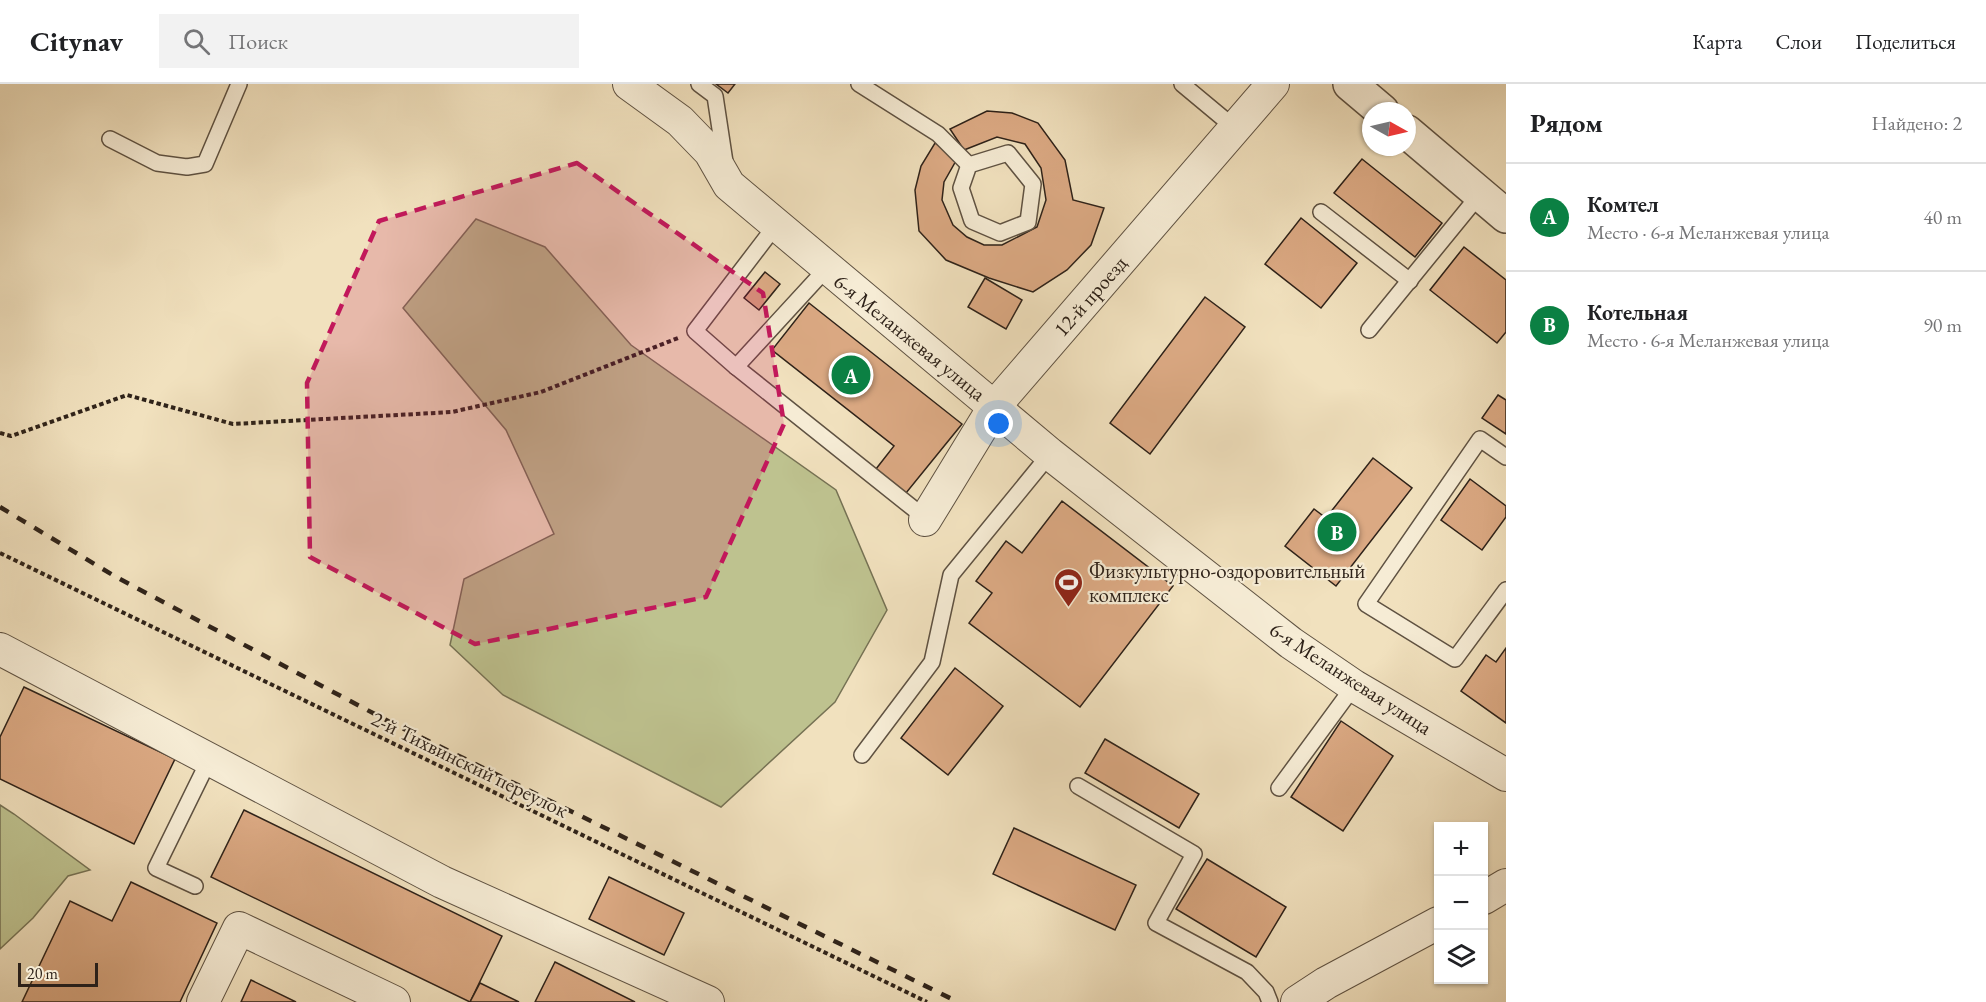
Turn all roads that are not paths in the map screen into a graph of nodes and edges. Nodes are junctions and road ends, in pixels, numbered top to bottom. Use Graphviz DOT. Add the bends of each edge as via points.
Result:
graph roads {
  1 [pos="239,84"];
  2 [pos="629,84"];
  3 [pos="699,84"];
  4 [pos="859,84"];
  5 [pos="1182,84"];
  6 [pos="1273,84"];
  7 [pos="1350,84"];
  8 [pos="1371,102"];
  9 [pos="1236,129"];
  10 [pos="110,139"];
  11 [pos="1416,139"];
  12 [pos="969,165"];
  13 [pos="729,186"];
  14 [pos="1498,207"];
  15 [pos="1321,212"];
  16 [pos="776,225"];
  17 [pos="826,269"];
  18 [pos="1410,281"];
  19 [pos="1369,330"];
  20 [pos="736,367"];
  21 [pos="994,407"];
  22 [pos="1050,454"];
  23 [pos="1506,457"];
  24 [pos="925,520"];
  25 [pos="1506,590"];
  26 [pos="0,649"];
  27 [pos="1354,686"];
  28 [pos="862,755"];
  29 [pos="209,760"];
  30 [pos="1506,775"];
  31 [pos="1078,786"];
  32 [pos="1279,788"];
  33 [pos="195,885"];
  34 [pos="1506,885"];
  35 [pos="1488,896"];
  36 [pos="1434,926"];
  37 [pos="203,1002"];
  38 [pos="394,1002"];
  39 [pos="708,1002"];
  40 [pos="1270,1002"];
  41 [pos="1297,1002"];
  1 -- 10 [label="lane" via="205,165 156,163"];
  2 -- 13 [label="street, 6-я Меланжевая улица" via="680,121 710,152"];
  3 -- 13 [label="lane" via="715,96"];
  4 -- 12 [label="lane" via="938,134"];
  5 -- 9 [label="lane"];
  6 -- 9 [label="street, 12-й проезд"];
  7 -- 8 [label="street"];
  9 -- 21 [label="street, 12-й проезд"];
  11 -- 14 [label="street"];
  12 -- 12 [label="lane" via="1008,153 1033,184 1028,222 999,233 972,221 961,188"];
  13 -- 16 [label="street, 6-я Меланжевая улица"];
  14 -- 18 [label="lane"];
  15 -- 18 [label="lane"];
  16 -- 17 [label="street, 6-я Меланжевая улица"];
  16 -- 20 [label="lane" via="695,331"];
  17 -- 20 [label="lane"];
  17 -- 21 [label="street, 6-я Меланжевая улица"];
  18 -- 19 [label="lane"];
  20 -- 24 [label="lane"];
  21 -- 22 [label="street, 6-я Меланжевая улица"];
  21 -- 24 [label="street, 12-й проезд"];
  22 -- 27 [label="street, 6-я Меланжевая улица" via="1291,643"];
  22 -- 28 [label="lane" via="951,575 932,662"];
  23 -- 25 [label="lane" via="1480,439 1366,604 1455,659"];
  26 -- 29 [label="street"];
  27 -- 30 [label="street, 6-я Меланжевая улица"];
  27 -- 32 [label="lane"];
  29 -- 33 [label="lane" via="156,868"];
  29 -- 39 [label="street" via="442,882"];
  31 -- 40 [label="lane" via="1194,854 1156,923 1247,972"];
  34 -- 35 [label="street"];
  36 -- 41 [label="street"];
  37 -- 38 [label="street" via="239,928"];
}
